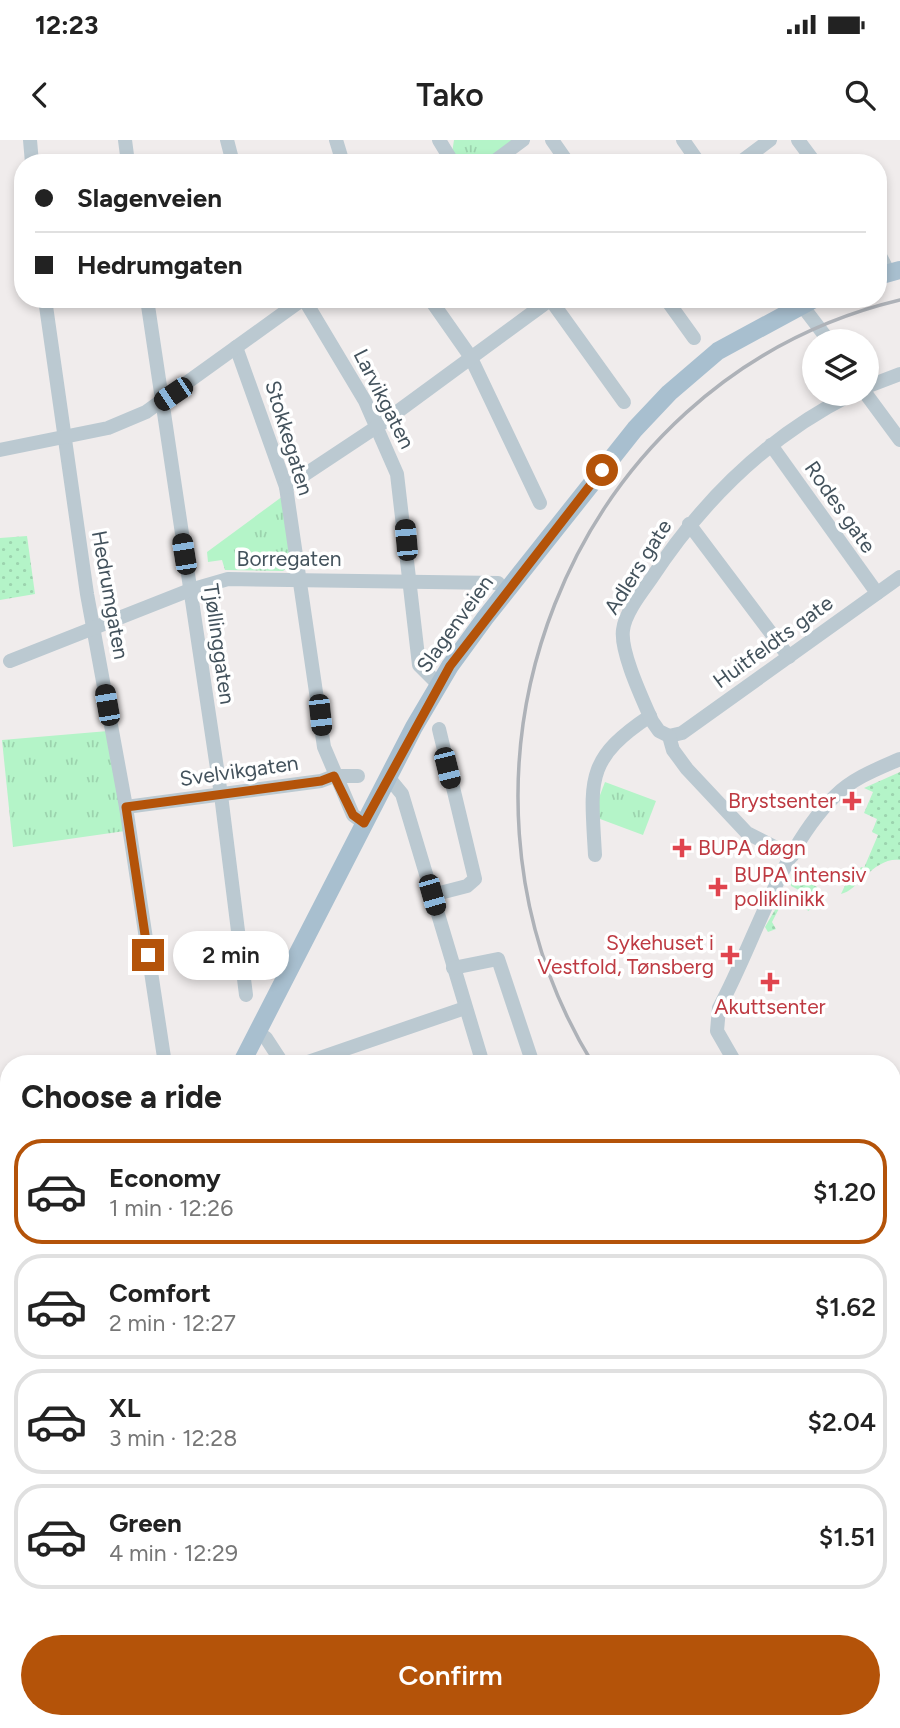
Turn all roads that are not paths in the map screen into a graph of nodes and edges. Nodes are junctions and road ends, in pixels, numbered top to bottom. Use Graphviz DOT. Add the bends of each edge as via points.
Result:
graph roads {
  1 [pos="523,140"];
  2 [pos="770,140"];
  3 [pos="504,154"];
  4 [pos="751,154"];
  5 [pos="45,308"];
  6 [pos="148,308"];
  7 [pos="291,308"];
  8 [pos="309,308"];
  9 [pos="436,308"];
  10 [pos="537,308"];
  11 [pos="556,308"];
  12 [pos="672,308"];
  13 [pos="792,308"];
  14 [pos="808,308"];
  15 [pos="821,329"];
  16 [pos="694,338"];
  17 [pos="236,347"];
  18 [pos="470,356"];
  19 [pos="900,374"];
  20 [pos="879,382"];
  21 [pos="161,402"];
  22 [pos="624,402"];
  23 [pos="827,406"];
  24 [pos="875,406"];
  25 [pos="378,426"];
  26 [pos="63,437"];
  27 [pos="900,440"];
  28 [pos="771,444"];
  29 [pos="0,450"];
  30 [pos="286,487"];
  31 [pos="540,503"];
  32 [pos="689,524"];
  33 [pos="900,577"];
  34 [pos="299,580"];
  35 [pos="410,581"];
  36 [pos="498,583"];
  37 [pos="190,590"];
  38 [pos="877,593"];
  39 [pos="94,628"];
  40 [pos="789,657"];
  41 [pos="10,662"];
  42 [pos="438,684"];
  43 [pos="650,716"];
  44 [pos="439,729"];
  45 [pos="669,736"];
  46 [pos="900,759"];
  47 [pos="334,776"];
  48 [pos="358,776"];
  49 [pos="388,777"];
  50 [pos="221,795"];
  51 [pos="126,807"];
  52 [pos="364,823"];
  53 [pos="595,855"];
  54 [pos="792,856"];
  55 [pos="432,895"];
  56 [pos="453,968"];
  57 [pos="246,995"];
  58 [pos="465,1008"];
  59 [pos="257,1032"];
  60 [pos="164,1055"];
  61 [pos="246,1055"];
  62 [pos="276,1055"];
  63 [pos="328,1055"];
  64 [pos="480,1055"];
  65 [pos="530,1055"];
  66 [pos="731,1055"];
  1 -- 3 [label="street"];
  2 -- 4 [label="street"];
  5 -- 26 [label="street, Hedrumgaten"];
  6 -- 21 [label="street, Tjøllinggaten"];
  7 -- 17 [label="street"];
  8 -- 25 [label="street, Larvikgaten"];
  9 -- 18 [label="street"];
  10 -- 18 [label="street"];
  11 -- 22 [label="street"];
  12 -- 16 [label="street"];
  13 -- 42 [label="main road, Slagenveien" via="718,351 669,393 602,470"];
  14 -- 15 [label="street"];
  17 -- 21 [label="street"];
  17 -- 30 [label="street, Stokkegaten"];
  18 -- 25 [label="street"];
  18 -- 31 [label="street"];
  19 -- 20 [label="street"];
  21 -- 26 [label="street" via="108,428"];
  21 -- 37 [label="street, Tjøllinggaten"];
  23 -- 28 [label="street, Adlers gate"];
  24 -- 27 [label="street"];
  25 -- 30 [label="street"];
  25 -- 35 [label="street, Larvikgaten" via="400,490"];
  26 -- 29 [label="street"];
  26 -- 39 [label="street, Hedrumgaten"];
  28 -- 32 [label="street, Adlers gate"];
  28 -- 38 [label="street, Rodes gate"];
  30 -- 34 [label="street, Stokkegaten"];
  32 -- 40 [label="street"];
  32 -- 43 [label="street, Adlers gate" via="643,590 622,632"];
  33 -- 38 [label="street, Huitfeldts gate"];
  34 -- 35 [label="street, Borregaten"];
  34 -- 37 [label="street, Borregaten" via="228,579"];
  34 -- 47 [label="street, Stokkegaten" via="324,747"];
  35 -- 36 [label="street, Borregaten"];
  35 -- 42 [label="street, Larvikgaten" via="419,664"];
  37 -- 39 [label="street, Borregaten"];
  37 -- 50 [label="street, Tjøllinggaten"];
  38 -- 40 [label="street, Huitfeldts gate"];
  39 -- 41 [label="street, Borregaten"];
  39 -- 51 [label="street, Hedrumgaten"];
  40 -- 45 [label="street, Huitfeldts gate" via="682,733"];
  42 -- 49 [label="main road, Slagenveien"];
  43 -- 45 [label="street, Adlers gate" via="659,731"];
  43 -- 53 [label="street" via="612,744 597,769"];
  44 -- 55 [label="street" via="475,879 467,887"];
  45 -- 54 [label="street, Adlers gate" via="687,769 747,833"];
  46 -- 54 [label="street" via="859,776 836,794"];
  47 -- 48 [label="street, Svelvikgaten"];
  47 -- 50 [label="street, Svelvikgaten"];
  47 -- 52 [label="street, Stokkegaten" via="353,815"];
  49 -- 52 [label="main road, Slagenveien"];
  49 -- 55 [label="street" via="402,794"];
  50 -- 51 [label="street, Svelvikgaten"];
  50 -- 57 [label="street, Tjøllinggaten"];
  51 -- 60 [label="street, Hedrumgaten"];
  52 -- 59 [label="main road, Slagenveien"];
  54 -- 66 [label="street" via="719,1008 717,1031"];
  55 -- 56 [label="street"];
  56 -- 58 [label="street"];
  56 -- 65 [label="street" via="498,959"];
  58 -- 63 [label="street"];
  58 -- 64 [label="street"];
  59 -- 61 [label="main road, Slagenveien"];
  59 -- 62 [label="street"];
}
